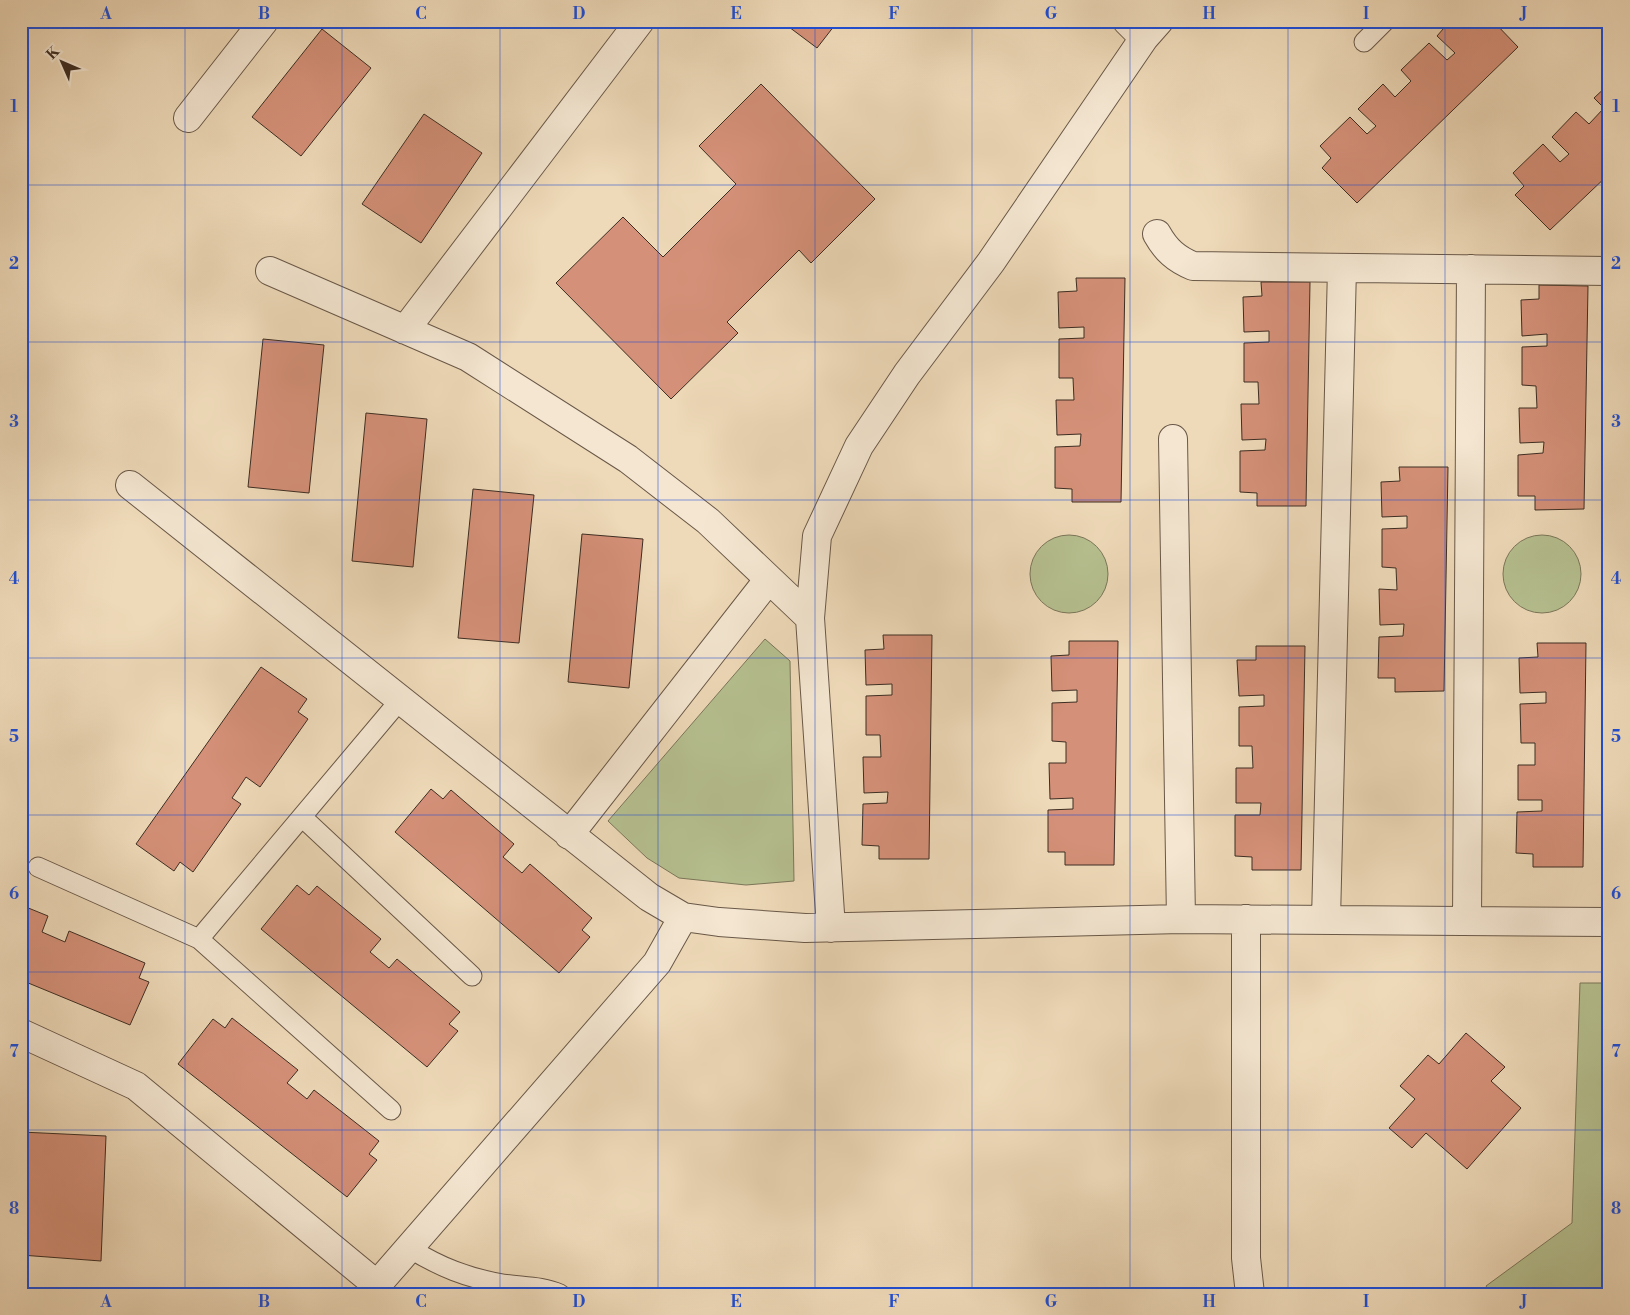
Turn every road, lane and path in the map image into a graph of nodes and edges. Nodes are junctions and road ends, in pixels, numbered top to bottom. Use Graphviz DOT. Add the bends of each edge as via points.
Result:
graph roads {
  1 [pos="264,21"];
  2 [pos="640,21"];
  3 [pos="1385,21"];
  4 [pos="1143,27"];
  5 [pos="1364,42"];
  6 [pos="188,118"];
  7 [pos="1157,234"];
  8 [pos="1342,268"];
  9 [pos="1471,269"];
  10 [pos="270,271"];
  11 [pos="1609,271"];
  12 [pos="405,330"];
  13 [pos="1172,439"];
  14 [pos="130,485"];
  15 [pos="769,579"];
  16 [pos="810,618"];
  17 [pos="400,700"];
  18 [pos="302,817"];
  19 [pos="570,834"];
  20 [pos="38,867"];
  21 [pos="682,917"];
  22 [pos="1181,919"];
  23 [pos="1246,919"];
  24 [pos="1326,920"];
  25 [pos="1467,921"];
  26 [pos="1609,922"];
  27 [pos="831,928"];
  28 [pos="199,939"];
  29 [pos="472,976"];
  30 [pos="21,1033"];
  31 [pos="391,1110"];
  32 [pos="409,1248"];
  33 [pos="373,1289"];
  34 [pos="560,1294"];
  35 [pos="1250,1294"];
  1 -- 6 [label="street"];
  2 -- 12 [label="street"];
  3 -- 5 [label="lane"];
  4 -- 16 [label="street" via="991,262 907,374 859,446 817,536"];
  7 -- 8 [label="street" via="1172,255 1193,266"];
  8 -- 9 [label="street"];
  8 -- 24 [label="street"];
  9 -- 11 [label="street"];
  9 -- 25 [label="street"];
  10 -- 12 [label="street"];
  12 -- 15 [label="street" via="468,358 628,459 708,521"];
  13 -- 22 [label="street"];
  14 -- 17 [label="street"];
  15 -- 16 [label="street"];
  15 -- 19 [label="street"];
  16 -- 27 [label="street"];
  17 -- 18 [label="lane"];
  17 -- 19 [label="street"];
  18 -- 28 [label="lane"];
  18 -- 29 [label="lane"];
  19 -- 21 [label="street" via="649,897"];
  20 -- 28 [label="lane"];
  21 -- 27 [label="street" via="738,924"];
  21 -- 32 [label="street" via="657,963"];
  22 -- 23 [label="street"];
  22 -- 27 [label="street"];
  23 -- 24 [label="street"];
  23 -- 35 [label="street" via="1246,1258"];
  24 -- 25 [label="street"];
  25 -- 26 [label="street"];
  28 -- 31 [label="lane"];
  30 -- 33 [label="street" via="136,1086"];
  32 -- 33 [label="street"];
  32 -- 34 [label="lane" via="431,1262 480,1280 545,1288"];
}
